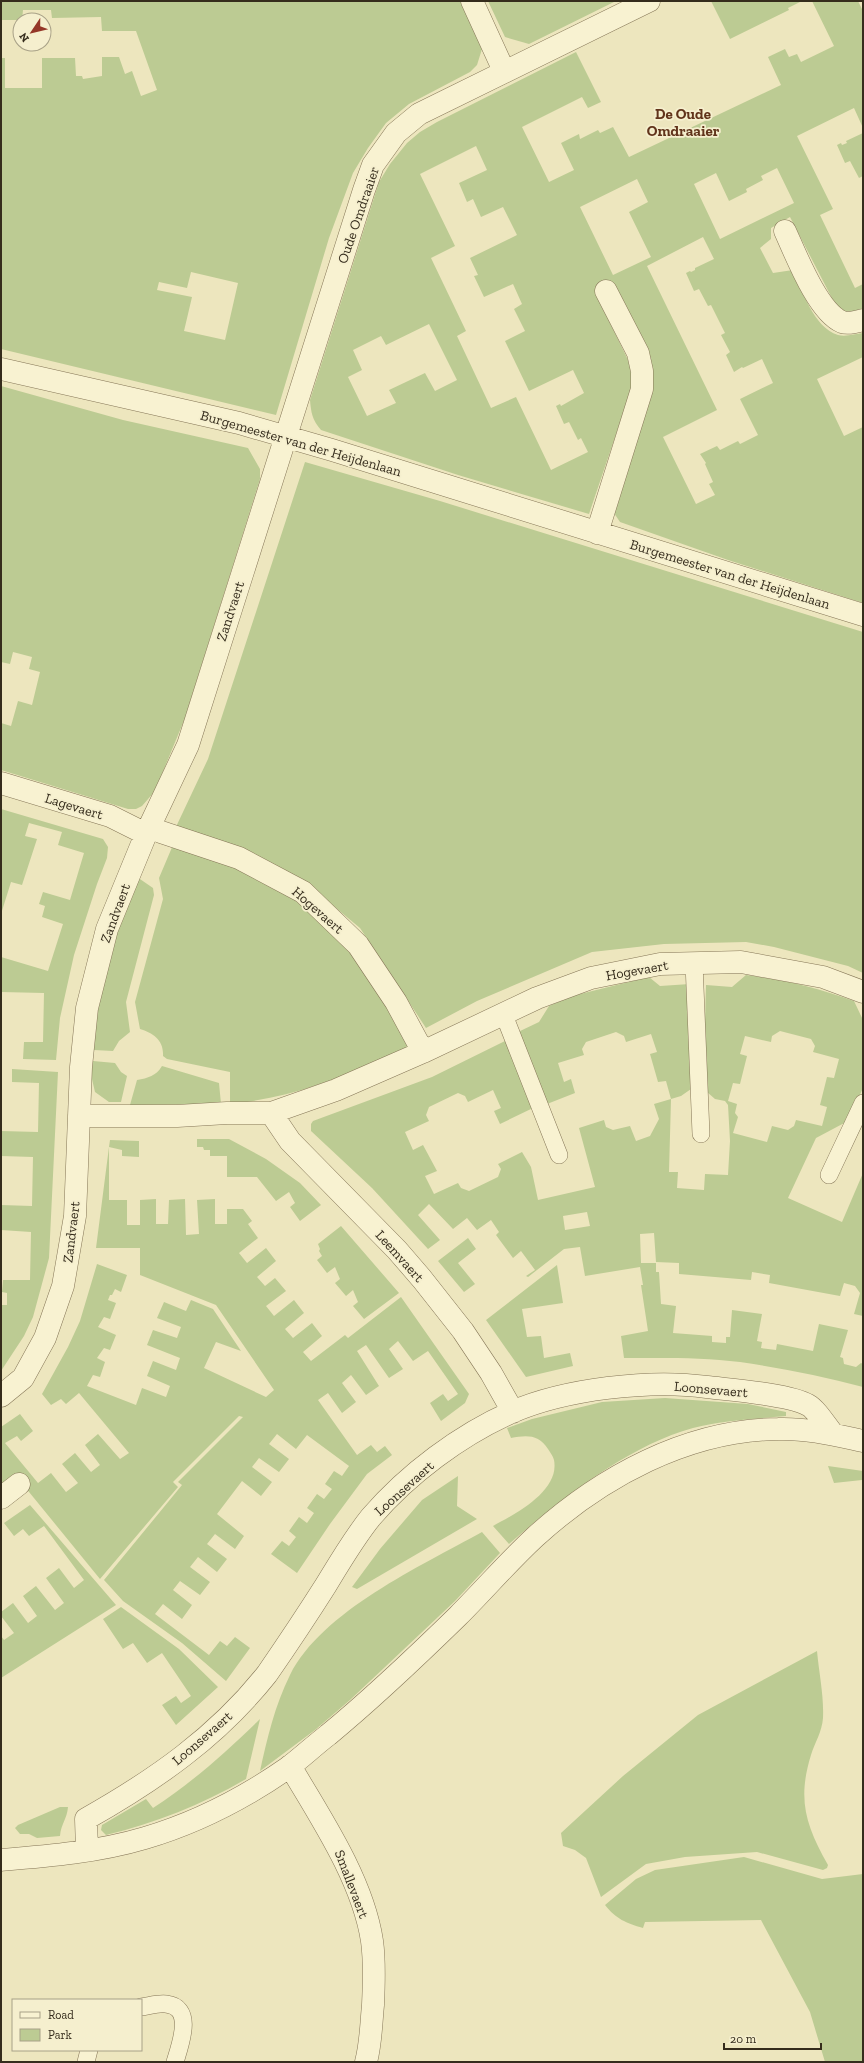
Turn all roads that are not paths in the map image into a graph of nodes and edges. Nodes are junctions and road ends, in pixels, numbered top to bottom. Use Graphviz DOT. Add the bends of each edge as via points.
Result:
graph roads {
  1 [pos="472,1"];
  2 [pos="649,1"];
  3 [pos="504,71"];
  4 [pos="785,232"];
  5 [pos="606,291"];
  6 [pos="863,320"];
  7 [pos="1,369"];
  8 [pos="286,437"];
  9 [pos="597,533"];
  10 [pos="863,615"];
  11 [pos="1,783"];
  12 [pos="153,833"];
  13 [pos="694,963"];
  14 [pos="863,992"];
  15 [pos="504,1015"];
  16 [pos="423,1052"];
  17 [pos="863,1103"];
  18 [pos="271,1113"];
  19 [pos="79,1116"];
  20 [pos="701,1134"];
  21 [pos="559,1155"];
  22 [pos="829,1175"];
  23 [pos="1,1396"];
  24 [pos="513,1412"];
  25 [pos="834,1434"];
  26 [pos="863,1441"];
  27 [pos="19,1484"];
  28 [pos="1,1498"];
  29 [pos="290,1766"];
  30 [pos="87,1850"];
  31 [pos="1,1860"];
  32 [pos="142,2007"];
  33 [pos="89,2051"];
  34 [pos="86,2062"];
  35 [pos="175,2062"];
  36 [pos="366,2062"];
  1 -- 3 [label="street"];
  2 -- 3 [label="street, Oude Omdraaier"];
  3 -- 8 [label="street, Oude Omdraaier" via="419,114 396,133 373,165"];
  4 -- 6 [label="street" via="821,304 843,323"];
  5 -- 9 [label="street" via="638,353 642,389"];
  7 -- 8 [label="street, Burgemeester van der Heijdenlaan" via="239,423"];
  8 -- 9 [label="street, Burgemeester van der Heijdenlaan"];
  8 -- 12 [label="street, Zandvaert" via="188,745"];
  9 -- 10 [label="street, Burgemeester van der Heijdenlaan"];
  11 -- 12 [label="street, Lagevaert" via="110,816"];
  12 -- 16 [label="street, Hogevaert" via="239,858 303,892 358,945 396,1002"];
  12 -- 19 [label="street, Zandvaert" via="107,929 87,1008"];
  13 -- 14 [label="street, Hogevaert" via="742,962 823,978"];
  13 -- 15 [label="street, Hogevaert" via="660,964 591,978 537,998"];
  13 -- 20 [label="lane"];
  15 -- 16 [label="street, Hogevaert"];
  15 -- 21 [label="lane"];
  16 -- 18 [label="street, Hogevaert" via="308,1101"];
  17 -- 22 [label="lane"];
  18 -- 19 [label="street, Hogevaert"];
  18 -- 24 [label="street, Leemvaert" via="290,1141 422,1279 463,1331"];
  19 -- 23 [label="street, Zandvaert" via="75,1216 63,1286 46,1338 22,1378"];
  24 -- 25 [label="street, Loonsevaert" via="585,1392 695,1385 783,1397 809,1405"];
  24 -- 30 [label="street, Loonsevaert" via="475,1431 444,1452 388,1499 354,1540 284,1649 254,1690 183,1757 134,1791 86,1819"];
  25 -- 26 [label="street"];
  25 -- 29 [label="street" via="779,1429 740,1432 682,1445 616,1478 579,1502 534,1538 456,1618 359,1709"];
  27 -- 28 [label="street"];
  29 -- 30 [label="street" via="226,1805 198,1818 146,1838"];
  29 -- 36 [label="street, Smallevaert" via="337,1845 363,1905 372,1941 374,1974 370,2045"];
  30 -- 31 [label="street" via="57,1856"];
  32 -- 35 [label="lane" via="166,2004 176,2008 184,2018 184,2031"];
  33 -- 34 [label="lane"];
}
